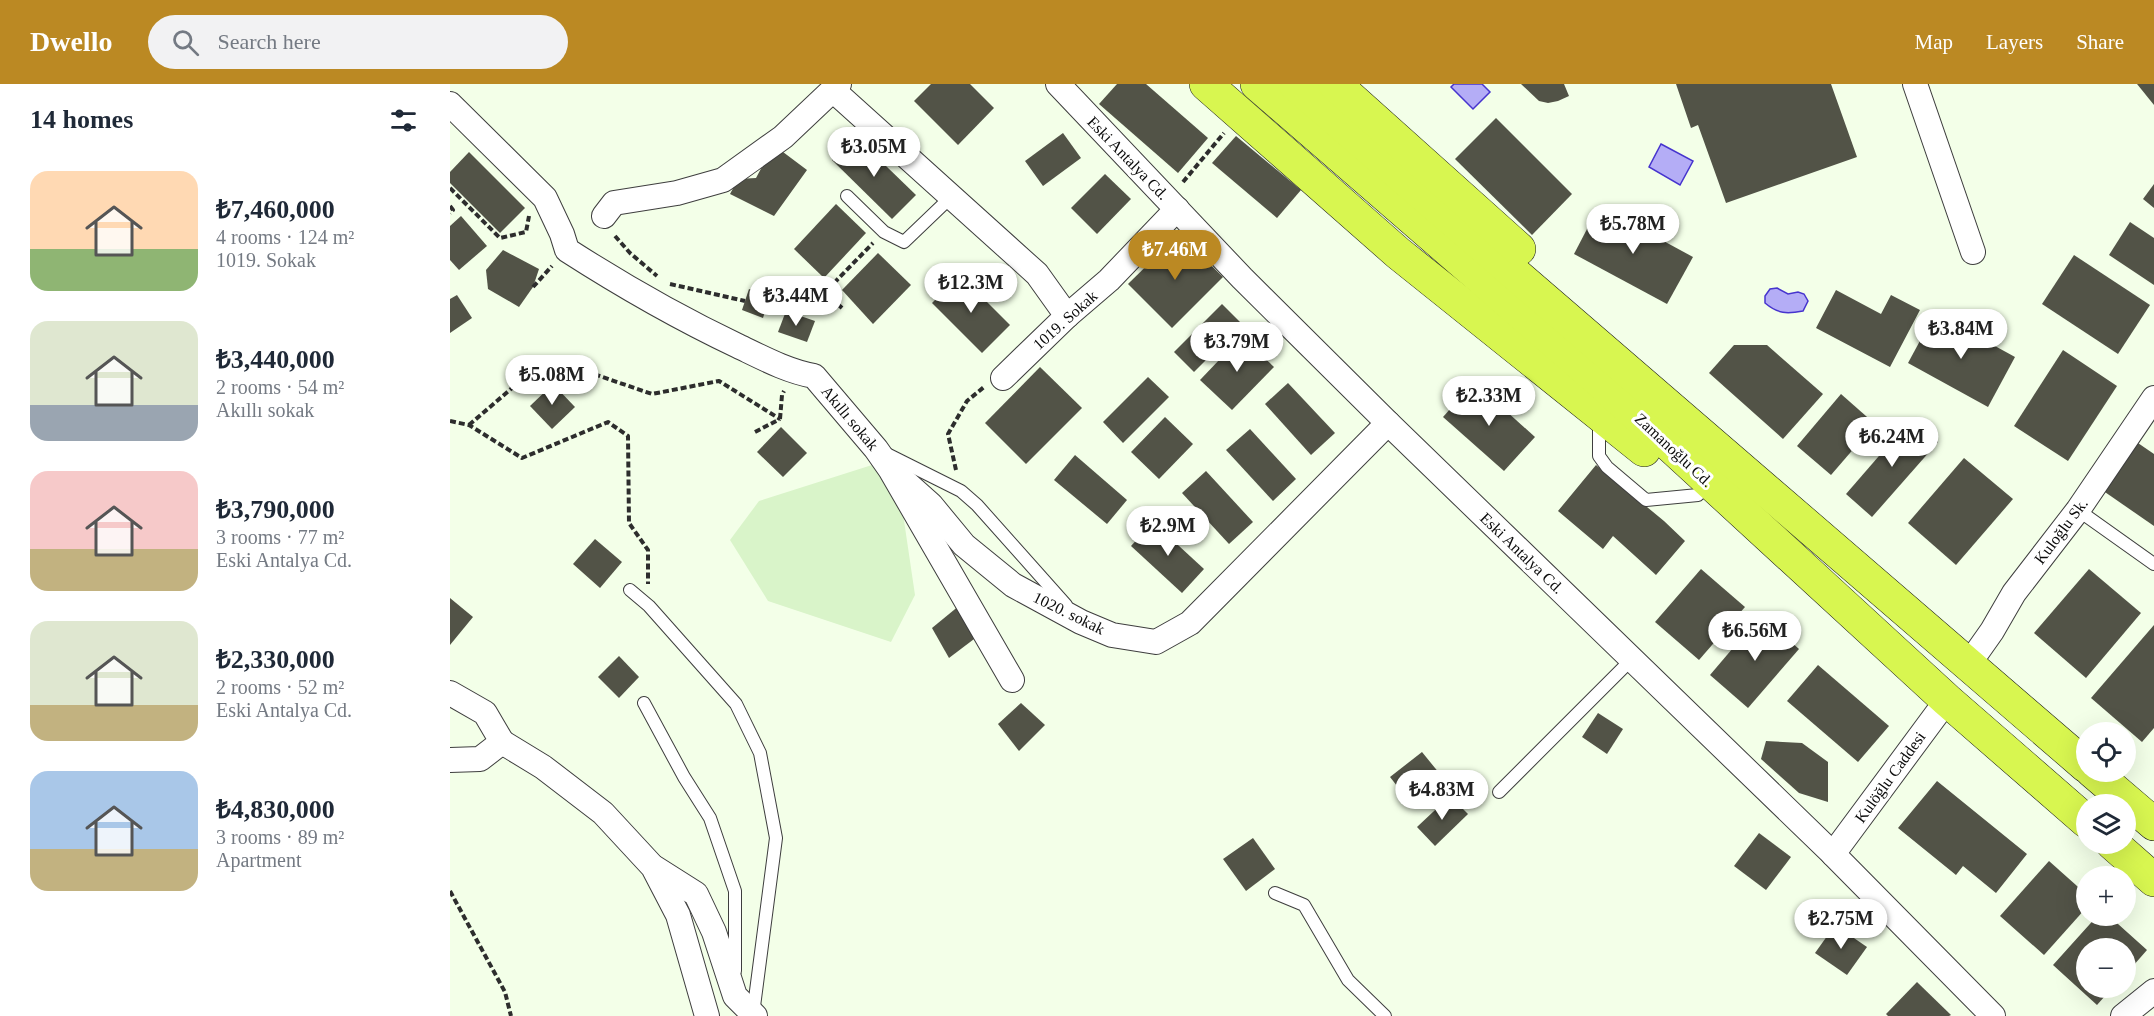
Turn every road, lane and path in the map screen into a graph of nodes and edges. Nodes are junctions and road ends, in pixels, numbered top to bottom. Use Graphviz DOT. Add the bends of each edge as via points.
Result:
graph roads {
  1 [pos="1058,84"];
  2 [pos="1206,84"];
  3 [pos="1257,84"];
  4 [pos="1295,84"];
  5 [pos="1335,84"];
  6 [pos="1918,86"];
  7 [pos="837,87"];
  8 [pos="450,104"];
  9 [pos="1240,114"];
  10 [pos="1191,171"];
  11 [pos="526,178"];
  12 [pos="450,188"];
  13 [pos="848,196"];
  14 [pos="952,196"];
  15 [pos="450,206"];
  16 [pos="1177,209"];
  17 [pos="450,213"];
  18 [pos="604,216"];
  19 [pos="884,232"];
  20 [pos="567,250"];
  21 [pos="1973,252"];
  22 [pos="666,283"];
  23 [pos="532,287"];
  24 [pos="745,302"];
  25 [pos="842,308"];
  26 [pos="1067,316"];
  27 [pos="794,372"];
  28 [pos="1003,378"];
  29 [pos="2154,398"];
  30 [pos="780,419"];
  31 [pos="450,421"];
  32 [pos="1388,423"];
  33 [pos="469,425"];
  34 [pos="755,432"];
  35 [pos="876,448"];
  36 [pos="890,469"];
  37 [pos="1756,482"];
  38 [pos="961,491"];
  39 [pos="2078,510"];
  40 [pos="1768,537"];
  41 [pos="2154,564"];
  42 [pos="630,590"];
  43 [pos="649,606"];
  44 [pos="1081,622"];
  45 [pos="1632,659"];
  46 [pos="1968,665"];
  47 [pos="1012,680"];
  48 [pos="450,693"];
  49 [pos="1947,700"];
  50 [pos="644,703"];
  51 [pos="502,742"];
  52 [pos="2076,757"];
  53 [pos="450,760"];
  54 [pos="2105,782"];
  55 [pos="1499,792"];
  56 [pos="2076,812"];
  57 [pos="2154,824"];
  58 [pos="1833,854"];
  59 [pos="2124,854"];
  60 [pos="653,867"];
  61 [pos="2154,880"];
  62 [pos="450,891"];
  63 [pos="1275,893"];
  64 [pos="2154,991"];
  65 [pos="735,996"];
  66 [pos="511,1016"];
  67 [pos="707,1016"];
  68 [pos="754,1016"];
  69 [pos="1385,1016"];
  70 [pos="1993,1016"];
  71 [pos="2123,1016"];
  1 -- 16 [label="street, Eski Antalya Cd."];
  2 -- 9 [label="highway"];
  3 -- 40 [label="highway, Zamanoğlu Cd." via="1602,383"];
  4 -- 37 [label="highway, Zamanoğlu Cd."];
  5 -- 37 [label="highway" via="1648,365"];
  6 -- 21 [label="street"];
  7 -- 14 [label="street"];
  7 -- 18 [label="street" via="783,138 723,180 677,193 615,203"];
  8 -- 11 [label="street"];
  9 -- 10 [label="path"];
  9 -- 40 [label="highway" via="1398,253 1698,495"];
  11 -- 12 [label="path" via="526,232 500,238"];
  11 -- 20 [label="street" via="545,198"];
  13 -- 19 [label="lane"];
  14 -- 19 [label="lane" via="904,242"];
  14 -- 26 [label="street" via="1037,274"];
  15 -- 17 [label="path"];
  16 -- 26 [label="street, 1019. Sokak" via="1109,280"];
  16 -- 32 [label="street, Eski Antalya Cd."];
  19 -- 25 [label="path" via="833,284 838,290 830,297"];
  20 -- 23 [label="path"];
  20 -- 27 [label="street, Akıllı sokak" via="693,325"];
  22 -- 24 [label="path"];
  26 -- 28 [label="street, 1019. Sokak"];
  27 -- 30 [label="path" via="782,396"];
  27 -- 35 [label="street, Akıllı sokak" via="814,376"];
  28 -- 38 [label="path" via="981,388 967,401 948,434"];
  29 -- 39 [label="street, Kuloğlu Sk."];
  30 -- 33 [label="path" via="719,381 652,394 547,358"];
  30 -- 34 [label="path"];
  31 -- 33 [label="path"];
  32 -- 44 [label="street, 1020. sokak" via="1190,623 1156,642 1112,635"];
  32 -- 45 [label="street, Eski Antalya Cd."];
  33 -- 43 [label="path" via="522,458 608,422 628,436 629,523 648,550"];
  35 -- 36 [label="street, Akıllı sokak"];
  35 -- 38 [label="lane"];
  36 -- 44 [label="street, 1020. sokak" via="931,505 964,545 1013,585"];
  36 -- 47 [label="street, Akıllı sokak"];
  37 -- 46 [label="highway, Zamanoğlu Cd."];
  38 -- 44 [label="lane"];
  39 -- 41 [label="lane"];
  39 -- 46 [label="street, Kuloğlu Sk." via="2014,593"];
  40 -- 49 [label="highway, Zamanoğlu Cd."];
  42 -- 43 [label="lane"];
  43 -- 68 [label="lane" via="736,704 760,753 776,838"];
  45 -- 55 [label="lane"];
  45 -- 58 [label="street, Eski Antalya Cd."];
  46 -- 52 [label="highway, Zamanoğlu Cd."];
  48 -- 51 [label="street" via="485,713"];
  49 -- 56 [label="highway, Zamanoğlu Cd."];
  49 -- 58 [label="street, Kulöğlu Caddesi"];
  50 -- 65 [label="lane" via="710,818 735,891"];
  51 -- 53 [label="street" via="480,759"];
  51 -- 60 [label="street" via="543,767 603,813"];
  54 -- 57 [label="highway"];
  58 -- 70 [label="street, Eski Antalya Cd."];
  59 -- 61 [label="highway"];
  60 -- 65 [label="street" via="696,894 714,932"];
  60 -- 67 [label="street" via="678,915"];
  62 -- 66 [label="path" via="505,992"];
  63 -- 69 [label="lane" via="1304,905 1348,980"];
  64 -- 71 [label="street"];
  65 -- 68 [label="street"];
}
